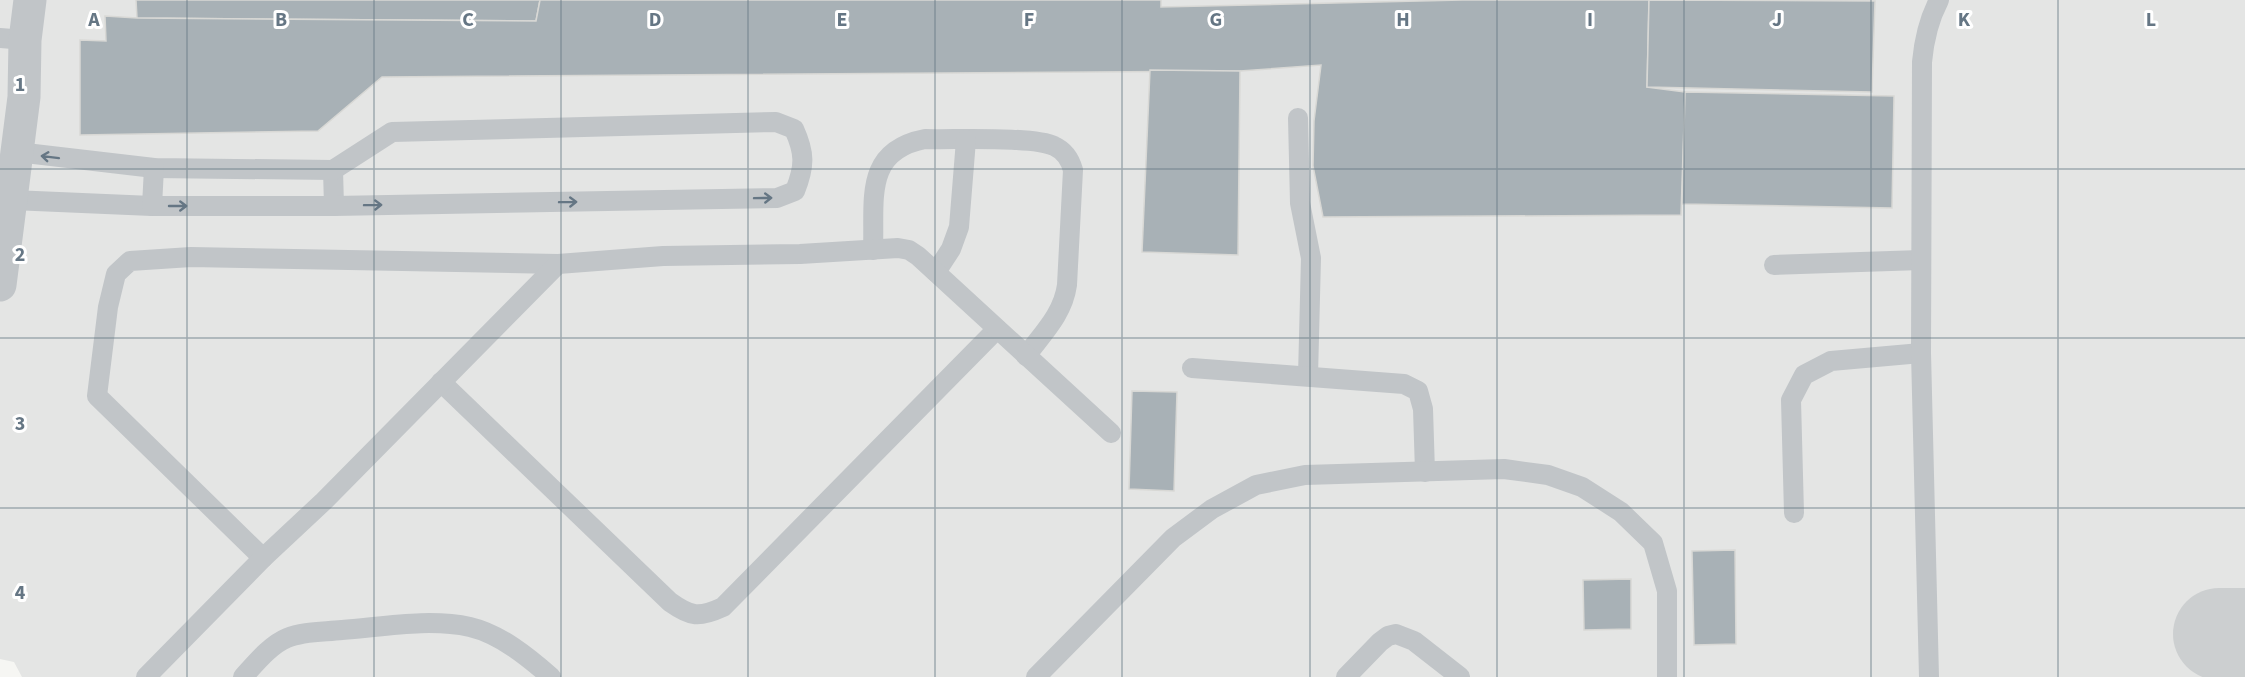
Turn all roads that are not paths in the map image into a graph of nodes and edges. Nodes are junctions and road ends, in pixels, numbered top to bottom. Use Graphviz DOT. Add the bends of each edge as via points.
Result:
graph roads {
  1 [pos="30,0"];
  2 [pos="1936,5"];
  3 [pos="13,39"];
  4 [pos="12,99"];
  5 [pos="1298,118"];
  6 [pos="966,140"];
  7 [pos="17,153"];
  8 [pos="154,168"];
  9 [pos="333,170"];
  10 [pos="12,200"];
  11 [pos="152,206"];
  12 [pos="334,206"];
  13 [pos="873,250"];
  14 [pos="1921,260"];
  15 [pos="558,264"];
  16 [pos="1774,265"];
  17 [pos="936,272"];
  18 [pos="0,285"];
  19 [pos="997,329"];
  20 [pos="1921,352"];
  21 [pos="1026,356"];
  22 [pos="1192,368"];
  23 [pos="1308,376"];
  24 [pos="441,382"];
  25 [pos="1111,433"];
  26 [pos="1425,472"];
  27 [pos="1794,513"];
  28 [pos="263,558"];
  29 [pos="146,677"];
  30 [pos="243,677"];
  31 [pos="551,677"];
  32 [pos="1036,677"];
  33 [pos="1346,677"];
  34 [pos="1460,677"];
  35 [pos="1667,677"];
  36 [pos="1929,677"];
  1 -- 3 [label="street"];
  2 -- 14 [label="lane" via="1922,62"];
  3 -- 4 [label="street"];
  4 -- 7 [label="street"];
  5 -- 23 [label="lane" via="1300,203 1311,258"];
  6 -- 13 [label="lane" via="925,139 892,151 875,180"];
  6 -- 17 [label="lane" via="959,227"];
  6 -- 21 [label="lane" via="1053,145 1069,157 1073,170 1065,302"];
  8 -- 7 [label="lane, one-way"];
  7 -- 10 [label="street"];
  8 -- 9 [label="lane"];
  8 -- 11 [label="lane"];
  9 -- 12 [label="lane"];
  12 -- 9 [label="lane, one-way" via="777,198 795,190 802,172 802,147 794,129 776,122 392,132"];
  10 -- 11 [label="lane"];
  10 -- 18 [label="street"];
  11 -- 12 [label="lane, one-way"];
  13 -- 15 [label="lane" via="663,256"];
  13 -- 17 [label="lane" via="909,250"];
  14 -- 16 [label="lane"];
  14 -- 20 [label="lane"];
  15 -- 24 [label="lane"];
  15 -- 28 [label="lane" via="191,257 130,261 116,274 97,396"];
  17 -- 19 [label="lane"];
  19 -- 21 [label="lane"];
  19 -- 24 [label="lane" via="723,608 707,615 695,615 670,602"];
  20 -- 27 [label="lane" via="1831,361 1804,375 1791,400"];
  20 -- 36 [label="lane"];
  21 -- 25 [label="lane"];
  22 -- 23 [label="lane"];
  23 -- 26 [label="lane" via="1404,384 1418,391 1423,409"];
  24 -- 28 [label="lane"];
  26 -- 32 [label="lane" via="1305,475 1256,485 1212,509 1173,538"];
  26 -- 35 [label="lane" via="1504,469 1548,475 1582,487 1621,512 1653,543 1667,591"];
  28 -- 29 [label="lane"];
  30 -- 31 [label="lane" via="286,638 443,624 491,634"];
  33 -- 34 [label="lane" via="1380,642 1396,634 1414,640"];
}
